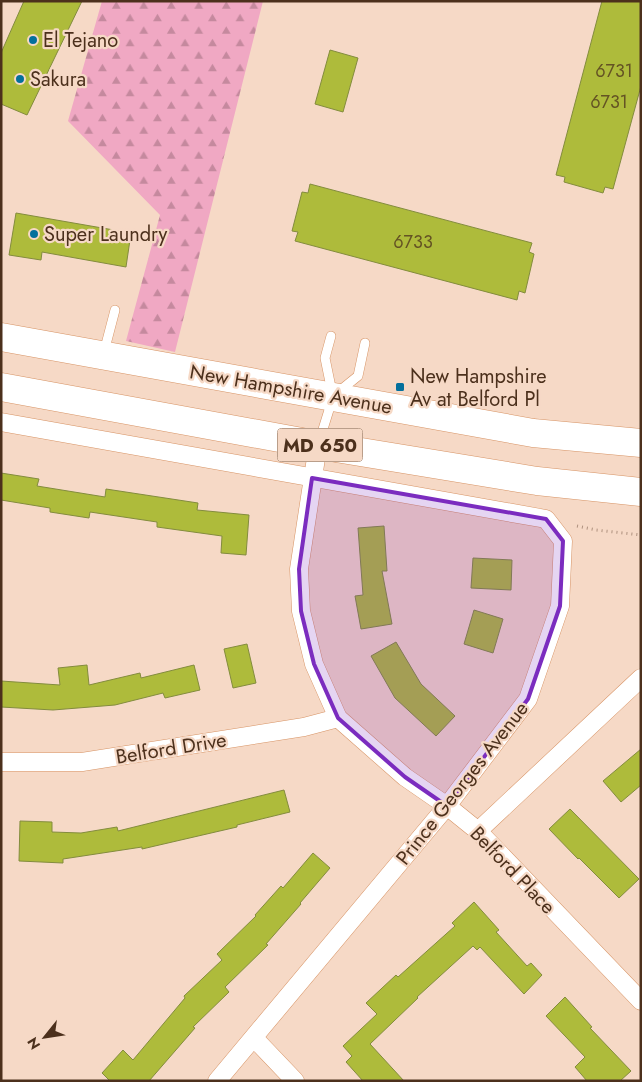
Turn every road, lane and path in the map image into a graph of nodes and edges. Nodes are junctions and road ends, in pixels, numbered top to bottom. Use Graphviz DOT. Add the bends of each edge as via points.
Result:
graph roads {
  1 [pos="115,310"];
  2 [pos="1,336"];
  3 [pos="331,336"];
  4 [pos="365,343"];
  5 [pos="103,355"];
  6 [pos="1,387"];
  7 [pos="333,396"];
  8 [pos="1,422"];
  9 [pos="641,443"];
  10 [pos="318,445"];
  11 [pos="312,478"];
  12 [pos="641,492"];
  13 [pos="546,519"];
  14 [pos="641,536"];
  15 [pos="641,678"];
  16 [pos="338,718"];
  17 [pos="1,762"];
  18 [pos="448,806"];
  19 [pos="478,831"];
  20 [pos="641,1001"];
  21 [pos="254,1038"];
  22 [pos="217,1081"];
  23 [pos="295,1081"];
  1 -- 5 [label="lane"];
  2 -- 5 [label="main road, New Hampshire Avenue / MD 650"];
  3 -- 7 [label="lane" via="325,358"];
  4 -- 7 [label="lane" via="358,376"];
  5 -- 7 [label="main road, New Hampshire Avenue / MD 650"];
  6 -- 10 [label="main road, MD 650"];
  7 -- 9 [label="main road, New Hampshire Avenue / MD 650" via="533,432"];
  7 -- 10 [label="lane"];
  8 -- 11 [label="street"];
  10 -- 11 [label="street, Belford Place"];
  10 -- 12 [label="main road, MD 650" via="537,481"];
  11 -- 13 [label="street"];
  11 -- 16 [label="street, Belford Place" via="299,569 301,610 314,664"];
  13 -- 14 [label="path"];
  13 -- 18 [label="street, Prince Georges Avenue" via="563,541 560,606 551,634 528,699"];
  15 -- 19 [label="street, Prince Georges Avenue"];
  16 -- 17 [label="street, Belford Drive" via="304,727 82,762"];
  16 -- 18 [label="street, Belford Place" via="405,777"];
  18 -- 19 [label="street, Belford Place"];
  18 -- 21 [label="street, Prince Georges Avenue"];
  19 -- 20 [label="street, Belford Place"];
  21 -- 22 [label="street, Prince Georges Avenue"];
  21 -- 23 [label="street"];
}
